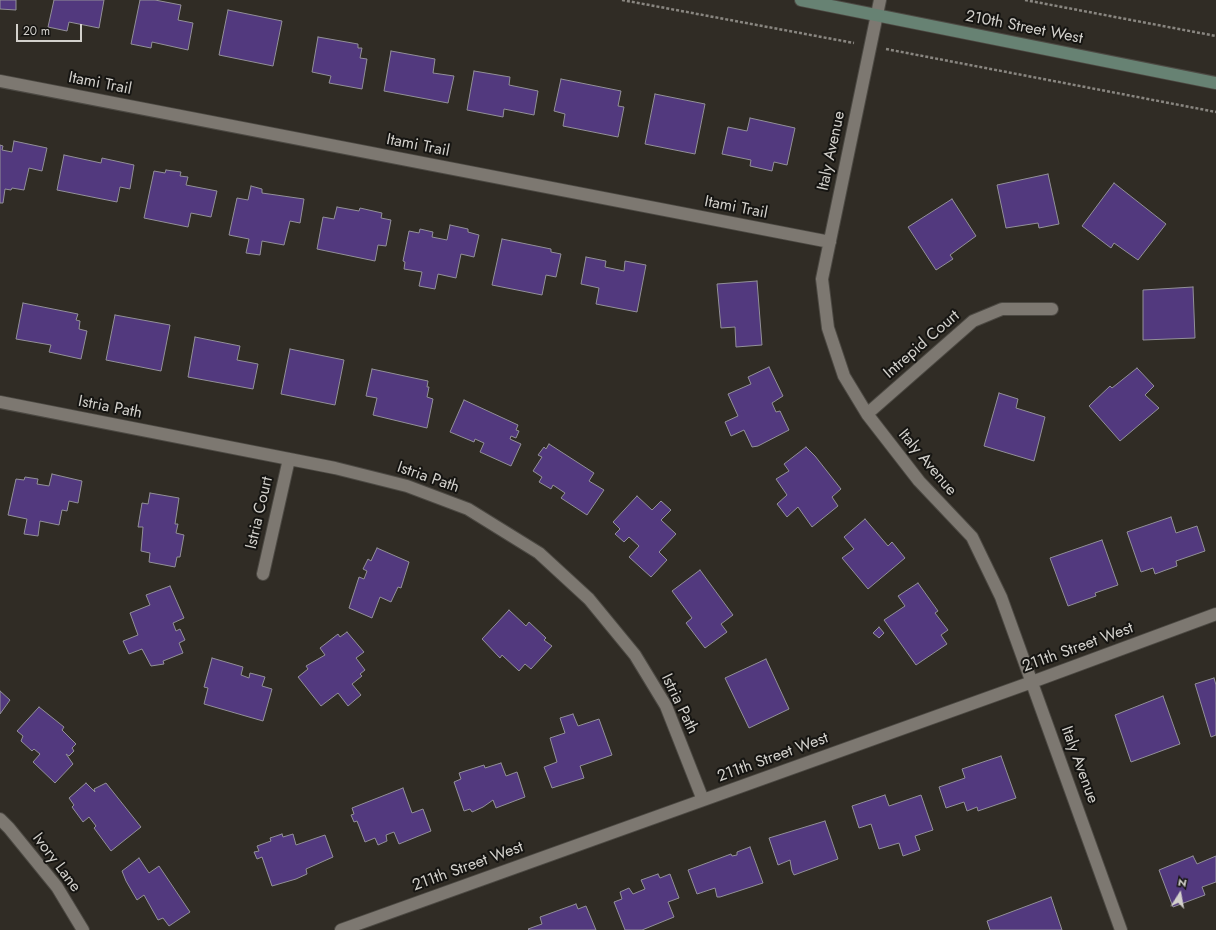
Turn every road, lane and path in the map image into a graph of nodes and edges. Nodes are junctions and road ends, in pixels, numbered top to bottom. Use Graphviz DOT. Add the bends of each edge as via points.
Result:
graph roads {
  1 [pos="622,0"];
  2 [pos="801,0"];
  3 [pos="880,0"];
  4 [pos="1025,0"];
  5 [pos="877,15"];
  6 [pos="1216,36"];
  7 [pos="870,46"];
  8 [pos="0,81"];
  9 [pos="1216,83"];
  10 [pos="1216,112"];
  11 [pos="830,242"];
  12 [pos="1052,309"];
  13 [pos="0,402"];
  14 [pos="867,414"];
  15 [pos="289,459"];
  16 [pos="263,574"];
  17 [pos="1216,614"];
  18 [pos="1032,682"];
  19 [pos="703,800"];
  20 [pos="0,819"];
  21 [pos="83,930"];
  22 [pos="341,930"];
  23 [pos="1121,930"];
  1 -- 7 [label="path"];
  2 -- 5 [label="street, 210th Street West"];
  3 -- 5 [label="street, Italy Avenue"];
  4 -- 6 [label="path"];
  5 -- 7 [label="street, Italy Avenue"];
  5 -- 9 [label="street, 210th Street West"];
  7 -- 10 [label="path"];
  7 -- 11 [label="street, Italy Avenue"];
  8 -- 11 [label="street, Itami Trail"];
  11 -- 14 [label="street, Italy Avenue" via="822,279 828,328 844,376"];
  12 -- 14 [label="street, Intrepid Court" via="1002,309 973,321"];
  13 -- 15 [label="street, Istria Path"];
  14 -- 18 [label="street, Italy Avenue" via="919,481 972,537 1001,597"];
  15 -- 16 [label="street, Istria Court"];
  15 -- 19 [label="street, Istria Path" via="407,486 468,509 539,552 590,599 635,655 666,706"];
  17 -- 18 [label="street, 211th Street West"];
  18 -- 19 [label="street, 211th Street West"];
  18 -- 23 [label="street, Italy Avenue"];
  19 -- 22 [label="street, 211th Street West"];
  20 -- 21 [label="street, Ivory Lane" via="56,886"];
}
